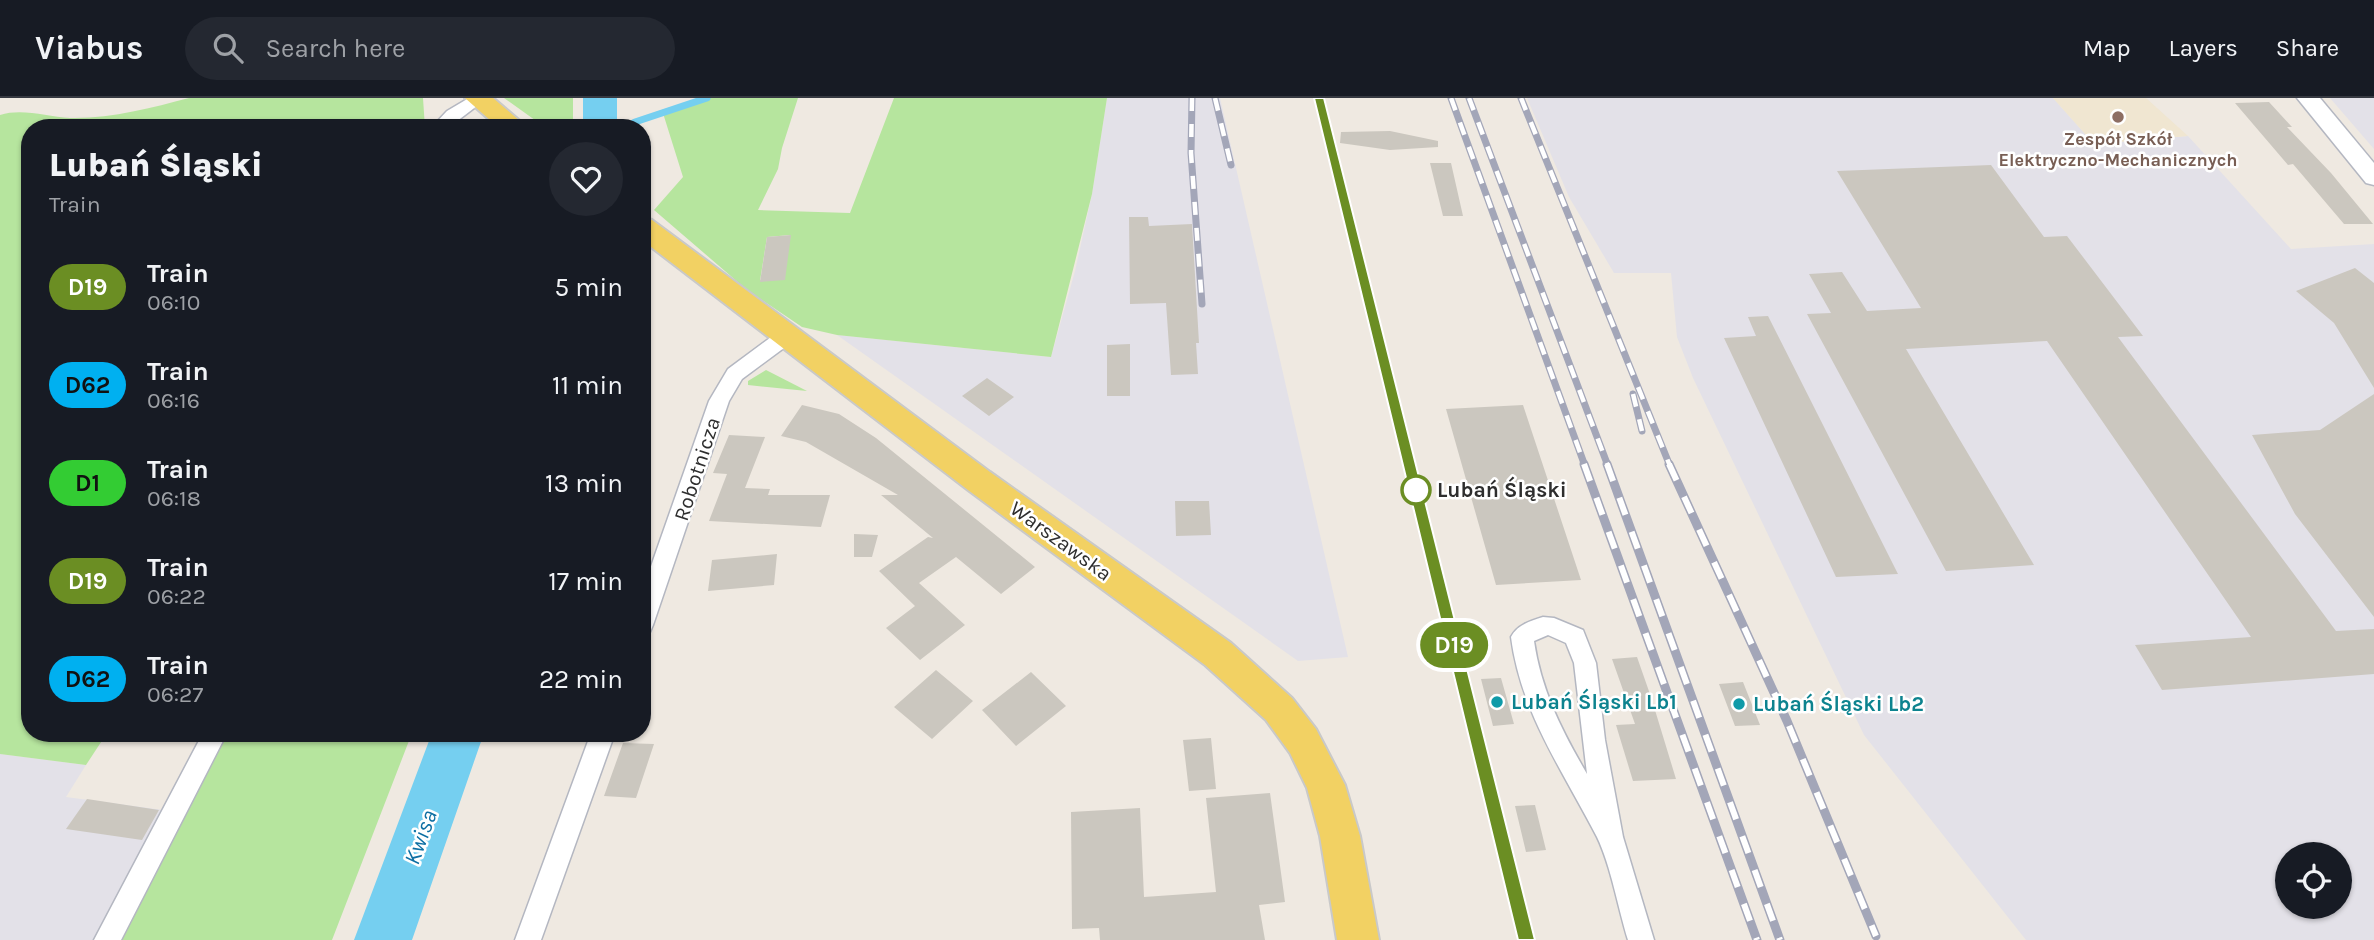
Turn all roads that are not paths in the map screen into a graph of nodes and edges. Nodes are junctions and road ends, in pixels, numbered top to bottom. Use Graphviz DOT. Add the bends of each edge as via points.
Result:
graph roads {
  1 [pos="2308,98"];
  2 [pos="482,102"];
  3 [pos="448,119"];
  4 [pos="504,119"];
  5 [pos="2374,178"];
  6 [pos="651,233"];
  7 [pos="785,337"];
  8 [pos="651,599"];
  9 [pos="210,742"];
  10 [pos="600,742"];
  11 [pos="1610,837"];
  12 [pos="107,940"];
  13 [pos="528,940"];
  14 [pos="1358,940"];
  15 [pos="1641,940"];
  1 -- 5 [label="main road"];
  2 -- 3 [label="street"];
  2 -- 4 [label="main road"];
  6 -- 7 [label="main road, Warszawska"];
  7 -- 8 [label="street, Robotnicza" via="735,374 719,401"];
  7 -- 14 [label="main road, Warszawska" via="1218,654 1279,709 1303,741 1326,785"];
  9 -- 12 [label="street"];
  10 -- 13 [label="street"];
  11 -- 11 [label="street" via="1541,713 1523,662 1522,637 1536,627 1554,626 1576,637 1585,663"];
  11 -- 15 [label="street"];
}
